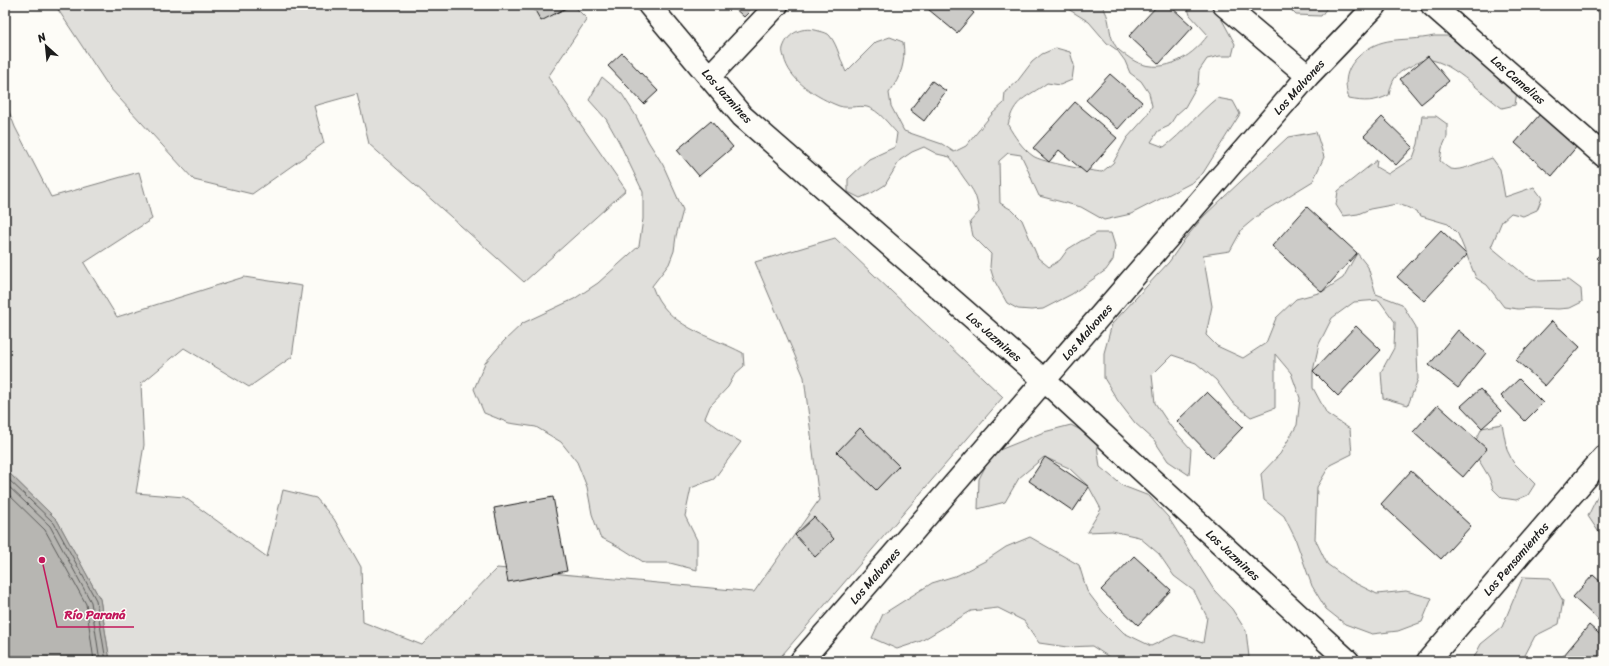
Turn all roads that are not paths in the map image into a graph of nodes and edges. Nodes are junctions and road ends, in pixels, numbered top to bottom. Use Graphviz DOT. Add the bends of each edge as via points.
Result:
graph roads {
  1 [pos="649,5"];
  2 [pos="777,5"];
  3 [pos="1224,5"];
  4 [pos="1376,5"];
  5 [pos="1432,5"];
  6 [pos="1308,76"];
  7 [pos="710,77"];
  8 [pos="1604,156"];
  9 [pos="1045,381"];
  10 [pos="1604,458"];
  11 [pos="801,661"];
  12 [pos="1348,661"];
  13 [pos="1428,661"];
  1 -- 7 [label="street, Los Jazmines"];
  2 -- 7 [label="street"];
  3 -- 6 [label="street"];
  4 -- 6 [label="street, Los Malvones"];
  5 -- 8 [label="street, Las Camelias"];
  6 -- 9 [label="street, Los Malvones"];
  7 -- 9 [label="street, Los Jazmines" via="742,116"];
  9 -- 11 [label="street, Los Malvones"];
  9 -- 12 [label="street, Los Jazmines"];
  10 -- 13 [label="street, Los Pensamientos"];
}
